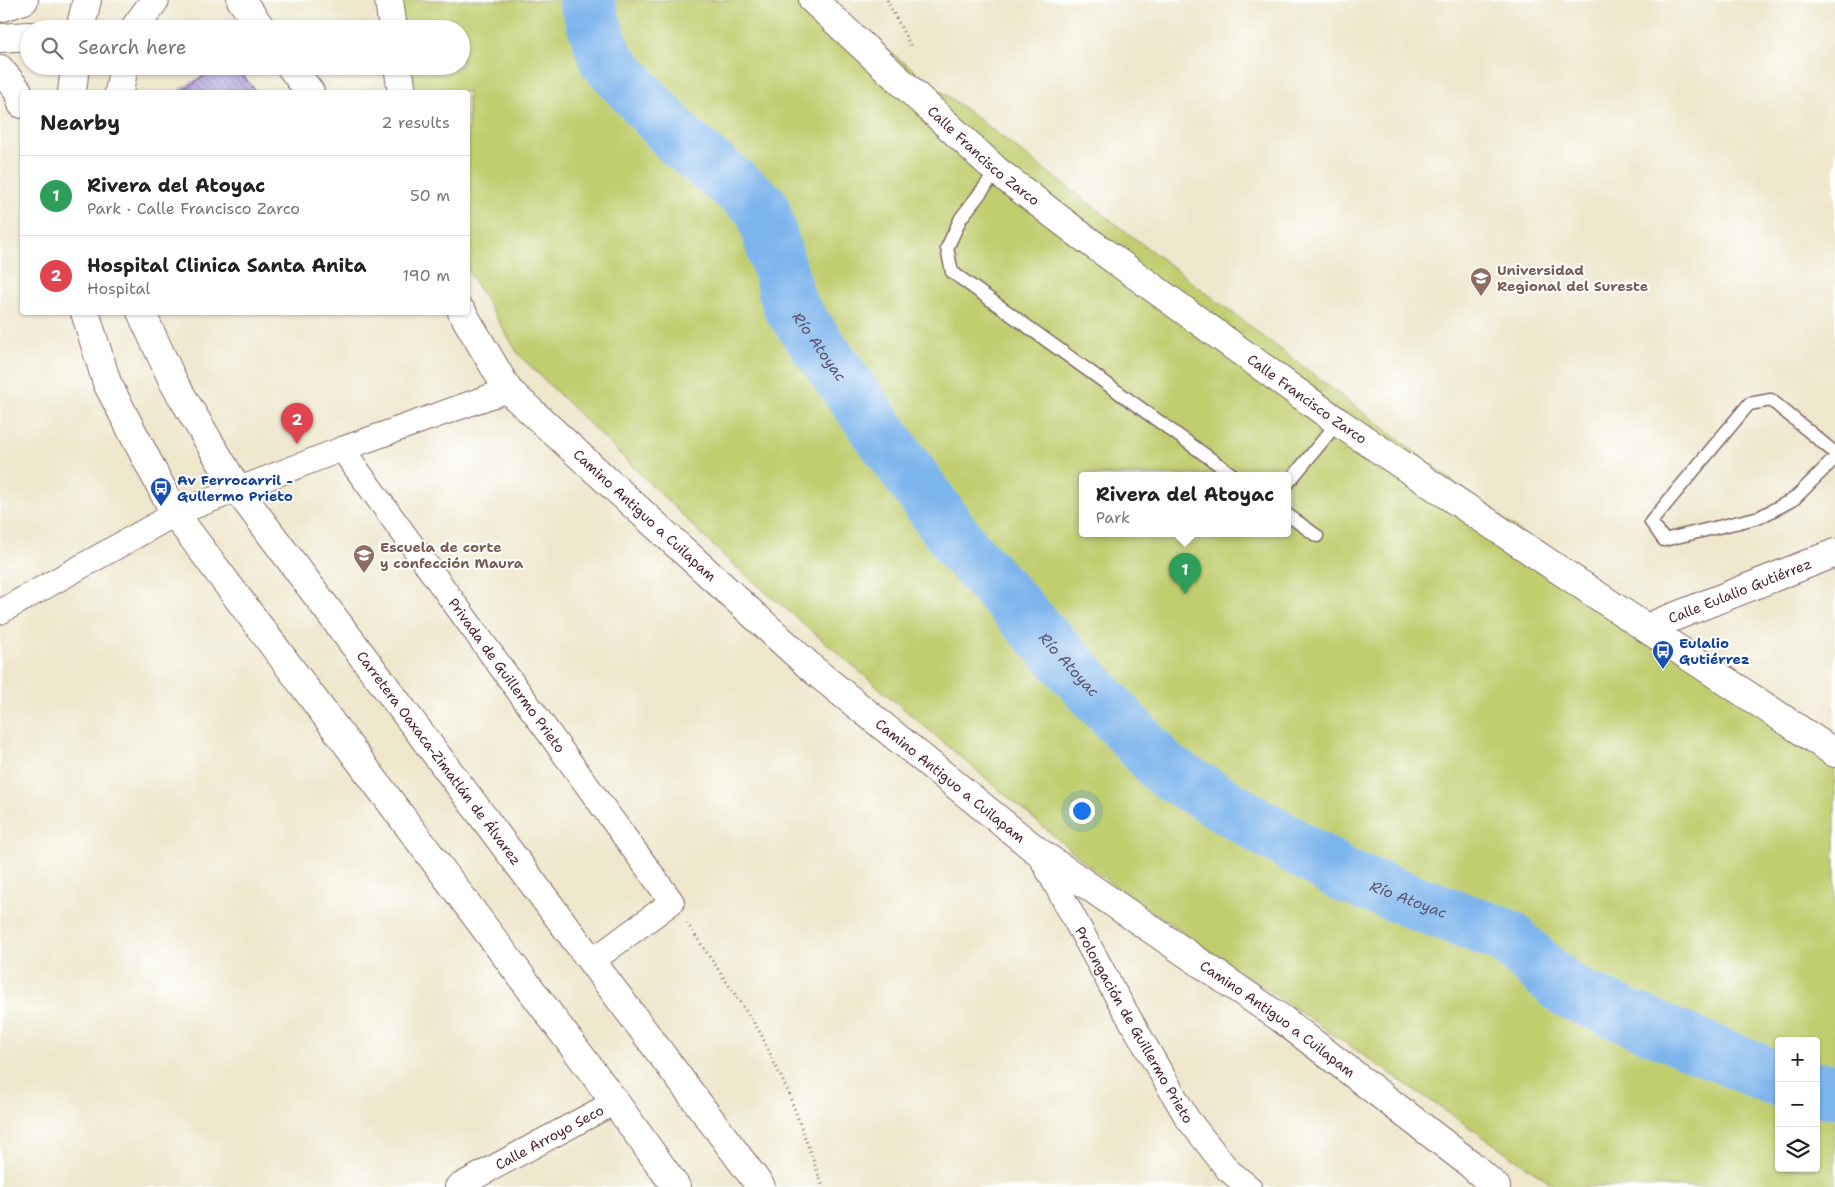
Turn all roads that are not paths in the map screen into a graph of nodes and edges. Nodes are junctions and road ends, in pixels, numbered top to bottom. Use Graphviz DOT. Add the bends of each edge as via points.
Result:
graph roads {
  1 [pos="24,0"];
  2 [pos="88,0"];
  3 [pos="155,0"];
  4 [pos="241,0"];
  5 [pos="389,0"];
  6 [pos="813,0"];
  7 [pos="0,8"];
  8 [pos="82,20"];
  9 [pos="141,20"];
  10 [pos="255,20"];
  11 [pos="392,20"];
  12 [pos="20,37"];
  13 [pos="0,38"];
  14 [pos="0,69"];
  15 [pos="74,75"];
  16 [pos="122,75"];
  17 [pos="297,75"];
  18 [pos="399,75"];
  19 [pos="72,90"];
  20 [pos="119,90"];
  21 [pos="308,90"];
  22 [pos="402,90"];
  23 [pos="20,98"];
  24 [pos="996,171"];
  25 [pos="86,315"];
  26 [pos="142,315"];
  27 [pos="464,315"];
  28 [pos="508,390"];
  29 [pos="1338,422"];
  30 [pos="342,449"];
  31 [pos="1835,453"];
  32 [pos="1835,458"];
  33 [pos="1229,472"];
  34 [pos="1291,479"];
  35 [pos="237,489"];
  36 [pos="175,514"];
  37 [pos="1291,517"];
  38 [pos="1317,536"];
  39 [pos="1835,553"];
  40 [pos="0,612"];
  41 [pos="1646,628"];
  42 [pos="1835,753"];
  43 [pos="1036,850"];
  44 [pos="591,962"];
  45 [pos="615,1102"];
  46 [pos="457,1187"];
  47 [pos="676,1187"];
  48 [pos="761,1187"];
  49 [pos="1249,1187"];
  50 [pos="1496,1187"];
  1 -- 7 [label="street"];
  2 -- 8 [label="street"];
  3 -- 9 [label="street"];
  4 -- 10 [label="street"];
  5 -- 11 [label="street"];
  6 -- 24 [label="street, Calle Francisco Zarco"];
  12 -- 13 [label="street"];
  14 -- 23 [label="street"];
  15 -- 19 [label="street"];
  16 -- 20 [label="street"];
  17 -- 21 [label="street"];
  18 -- 22 [label="street"];
  24 -- 29 [label="street, Calle Francisco Zarco"];
  24 -- 33 [label="lane" via="961,218 947,248 952,272"];
  25 -- 36 [label="street" via="107,383"];
  26 -- 35 [label="street, Carretera Oaxaca-Zimatlán de Álvarez" via="174,383"];
  27 -- 28 [label="street, Camino Antiguo a Cuilapam"];
  28 -- 30 [label="street"];
  28 -- 43 [label="street, Camino Antiguo a Cuilapam" via="816,672"];
  29 -- 34 [label="lane"];
  29 -- 41 [label="street, Calle Francisco Zarco"];
  30 -- 35 [label="street"];
  30 -- 44 [label="street, Privada de Guillermo Prieto" via="672,902"];
  31 -- 32 [label="lane" via="1771,400 1749,404 1651,522 1664,540 1760,517 1794,499"];
  35 -- 36 [label="street"];
  35 -- 44 [label="street, Carretera Oaxaca-Zimatlán de Álvarez"];
  36 -- 40 [label="street"];
  36 -- 45 [label="street"];
  37 -- 38 [label="lane"];
  39 -- 41 [label="street, Calle Eulalio Gutiérrez"];
  41 -- 42 [label="street, Calle Francisco Zarco"];
  43 -- 49 [label="street, Prolongación de Guillermo Prieto" via="1187,1118 1228,1170"];
  43 -- 50 [label="street, Camino Antiguo a Cuilapam" via="1282,1019"];
  44 -- 48 [label="street, Carretera Oaxaca-Zimatlán de Álvarez"];
  45 -- 46 [label="street, Calle Arroyo Seco"];
  45 -- 47 [label="street"];
}
